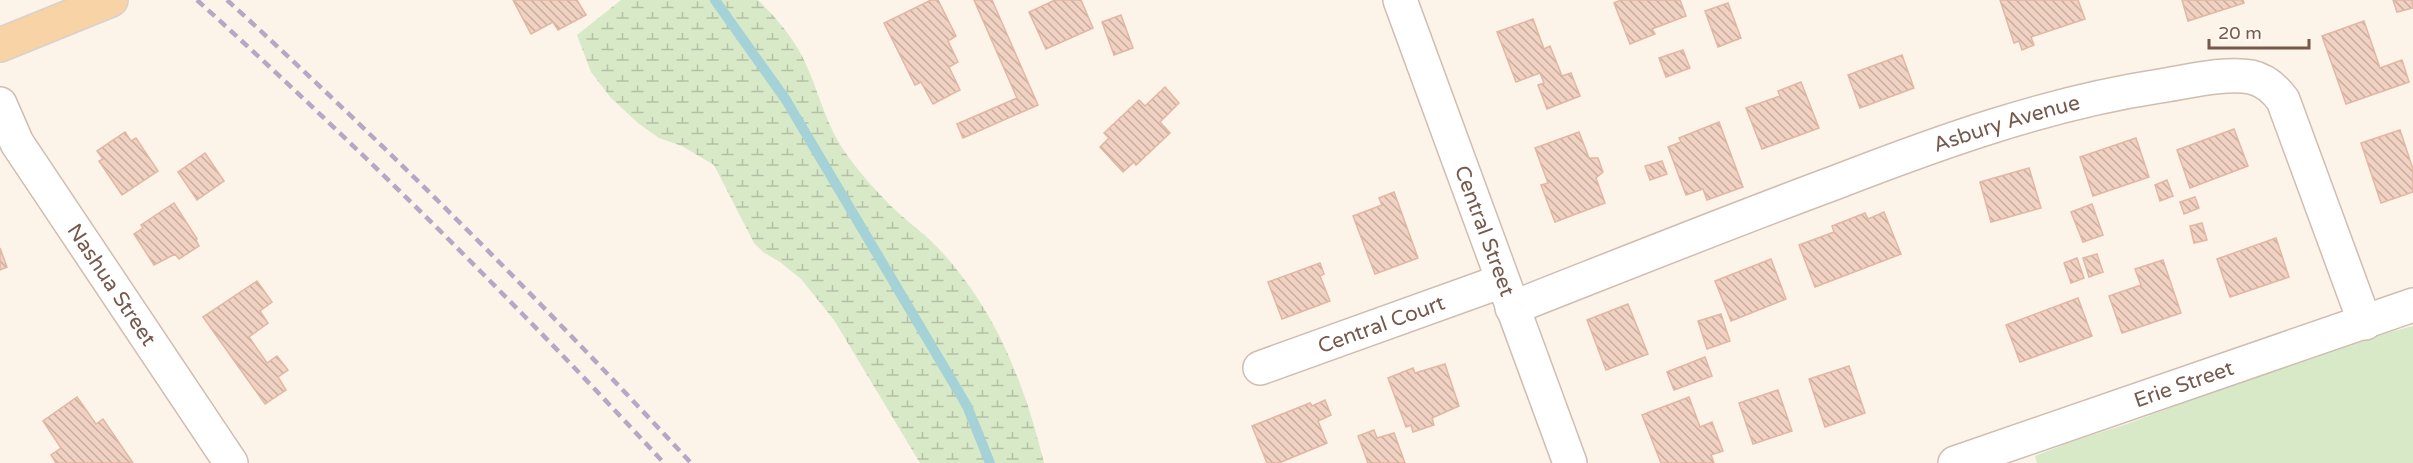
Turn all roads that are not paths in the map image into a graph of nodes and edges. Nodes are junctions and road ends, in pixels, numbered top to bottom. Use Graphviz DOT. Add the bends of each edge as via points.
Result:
graph roads {
  1 [pos="111,0"];
  2 [pos="1404,1"];
  3 [pos="0,45"];
  4 [pos="0,104"];
  5 [pos="1507,294"];
  6 [pos="2413,305"];
  7 [pos="2365,323"];
  8 [pos="1260,368"];
  9 [pos="231,463"];
  10 [pos="1570,463"];
  11 [pos="1955,463"];
  1 -- 3 [label="main road"];
  2 -- 5 [label="street, Central Street"];
  4 -- 9 [label="street, Nashua Street" via="17,143"];
  5 -- 7 [label="street, Asbury Avenue" via="2028,116 2108,94 2244,76 2262,81 2283,100"];
  5 -- 8 [label="street, Central Court"];
  5 -- 10 [label="street, Central Street"];
  6 -- 7 [label="street, Erie Street"];
  7 -- 11 [label="street, Erie Street"];
}
